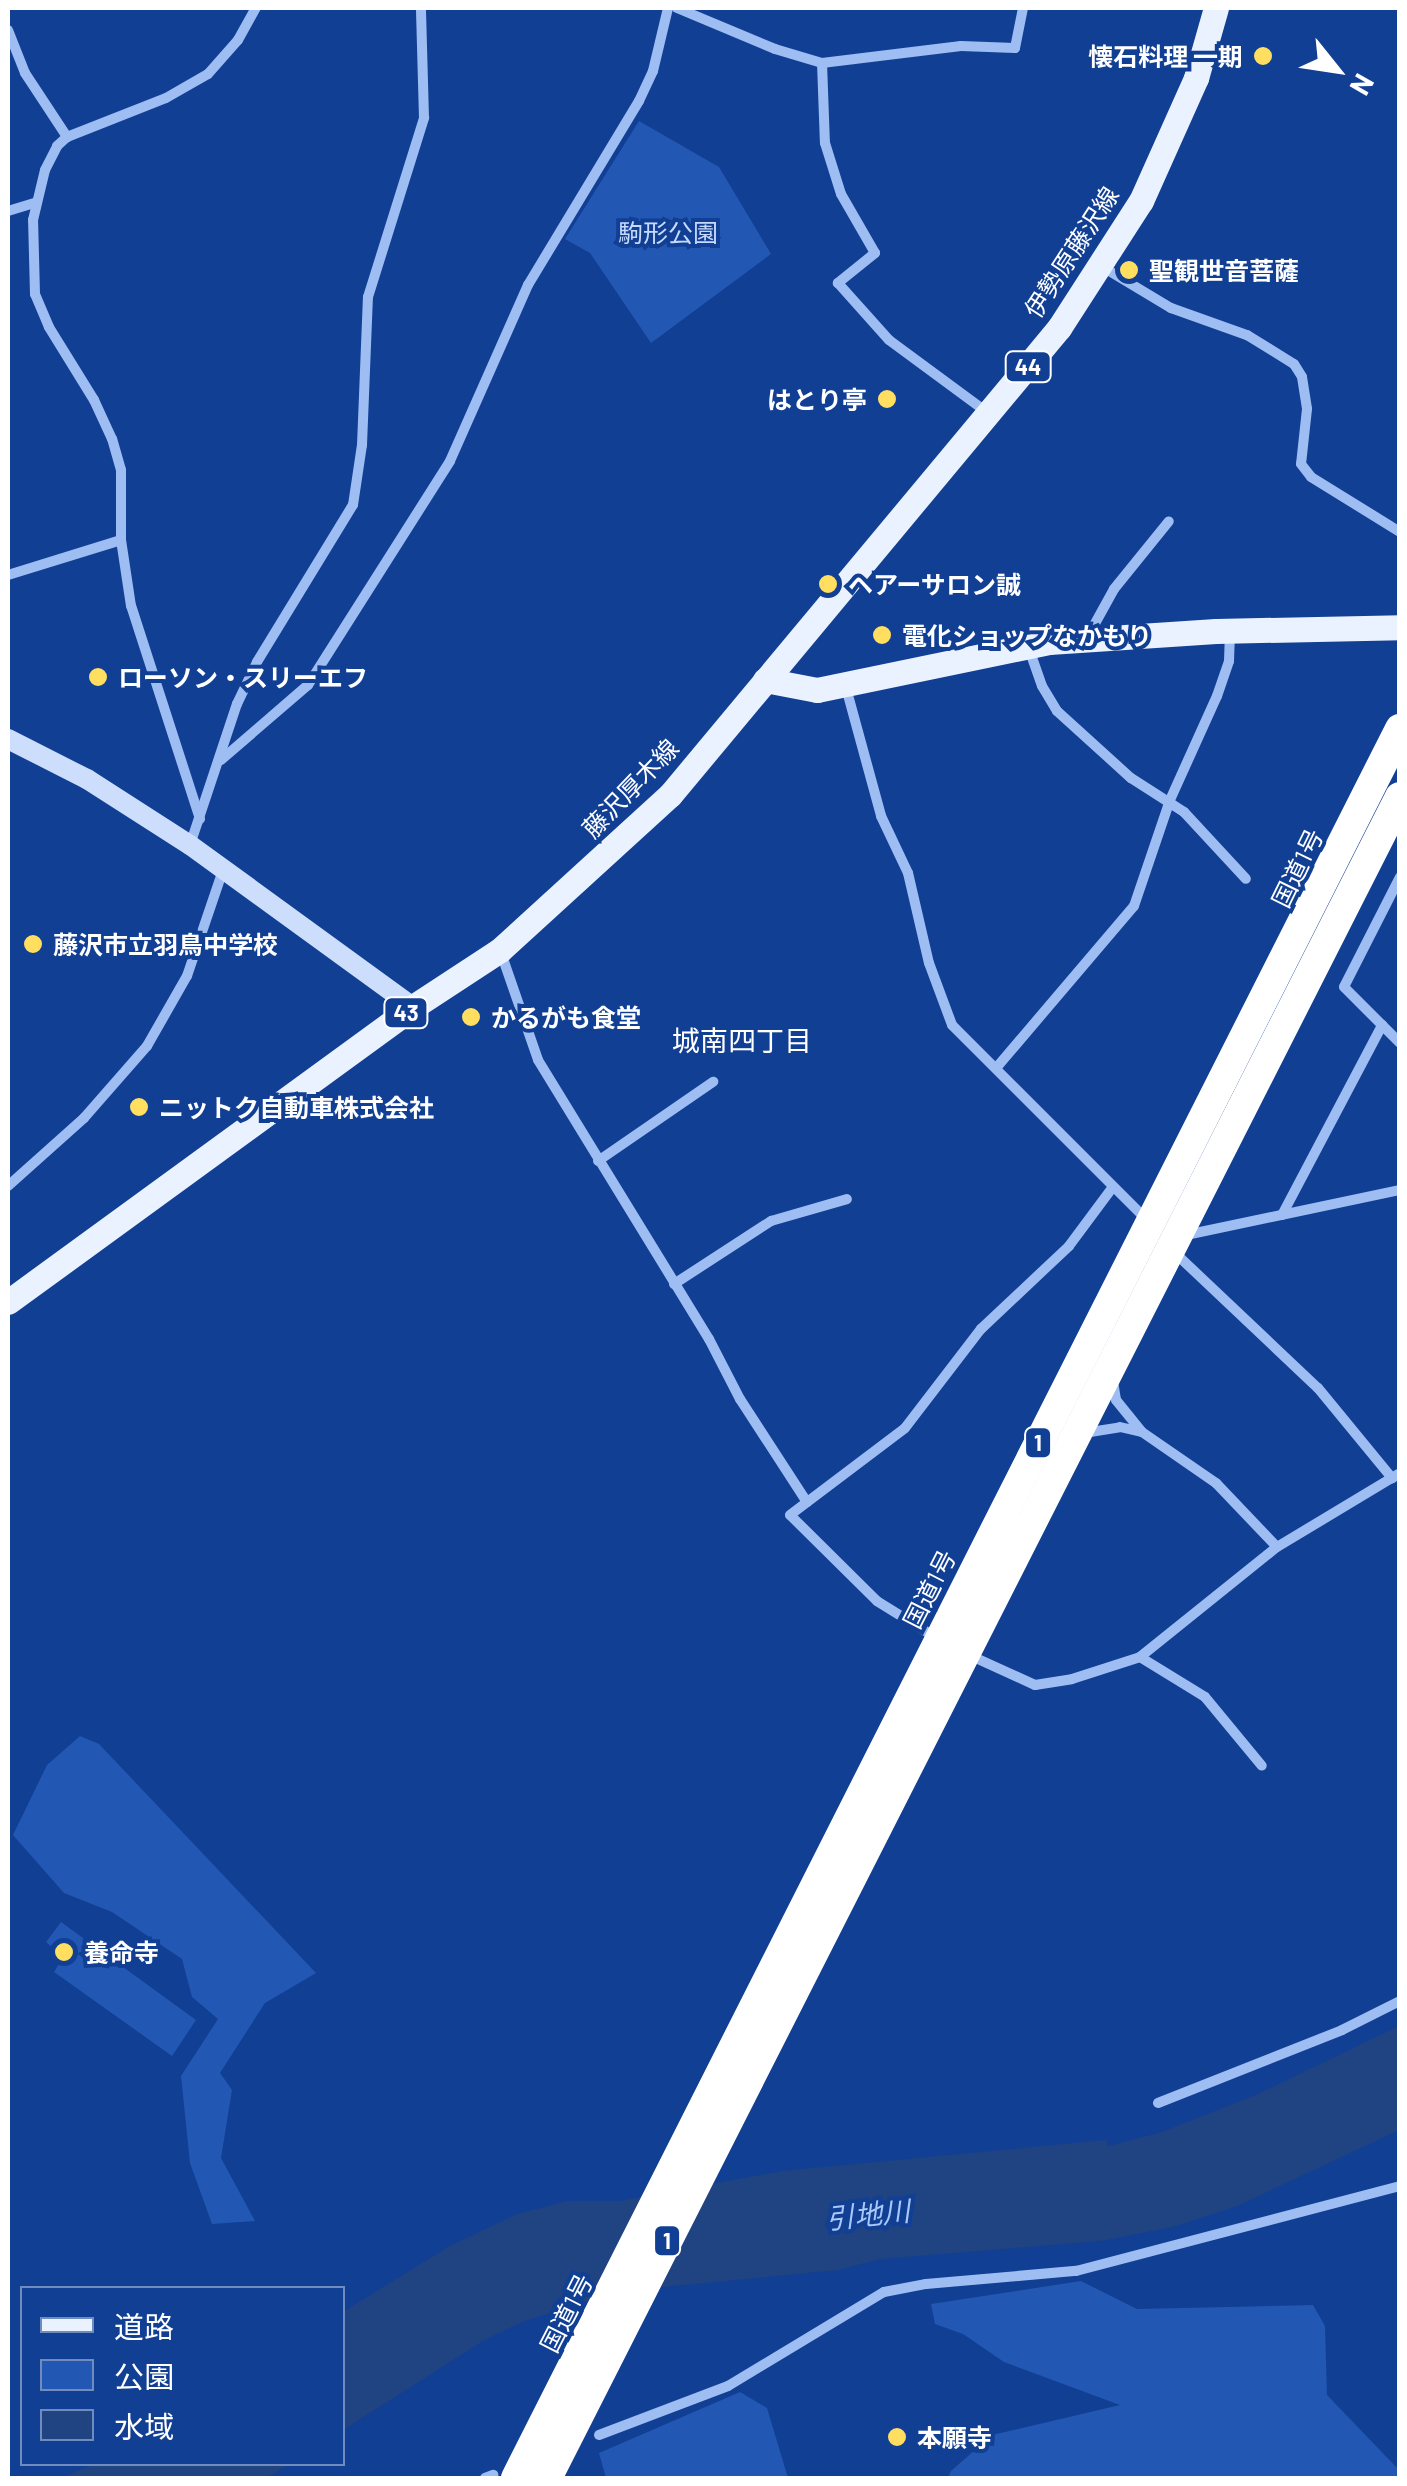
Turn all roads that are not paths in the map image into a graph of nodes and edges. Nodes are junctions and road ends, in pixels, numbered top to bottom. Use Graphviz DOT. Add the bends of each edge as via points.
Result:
graph roads {
  1 [pos="256,8"];
  2 [pos="421,8"];
  3 [pos="668,8"];
  4 [pos="676,8"];
  5 [pos="1023,8"];
  6 [pos="1216,8"];
  7 [pos="8,30"];
  8 [pos="822,64"];
  9 [pos="67,137"];
  10 [pos="37,202"];
  11 [pos="8,211"];
  12 [pos="1101,266"];
  13 [pos="989,414"];
  14 [pos="1169,521"];
  15 [pos="1400,532"];
  16 [pos="121,540"];
  17 [pos="8,575"];
  18 [pos="1400,627"];
  19 [pos="1230,630"];
  20 [pos="1086,640"];
  21 [pos="1028,645"];
  22 [pos="765,680"];
  23 [pos="844,680"];
  24 [pos="1400,730"];
  25 [pos="8,739"];
  26 [pos="220,760"];
  27 [pos="1400,797"];
  28 [pos="1170,800"];
  29 [pos="200,819"];
  30 [pos="190,846"];
  31 [pos="223,868"];
  32 [pos="1400,877"];
  33 [pos="1246,879"];
  34 [pos="500,950"];
  35 [pos="413,1008"];
  36 [pos="1382,1026"];
  37 [pos="1400,1043"];
  38 [pos="997,1067"];
  39 [pos="714,1082"];
  40 [pos="598,1161"];
  41 [pos="8,1186"];
  42 [pos="1112,1188"];
  43 [pos="1400,1190"];
  44 [pos="846,1199"];
  45 [pos="1282,1215"];
  46 [pos="1165,1236"];
  47 [pos="674,1284"];
  48 [pos="8,1302"];
  49 [pos="1117,1352"];
  50 [pos="1142,1432"];
  51 [pos="1069,1445"];
  52 [pos="1396,1475"];
  53 [pos="807,1502"];
  54 [pos="1277,1547"];
  55 [pos="951,1645"];
  56 [pos="1140,1657"];
  57 [pos="1262,1766"];
  58 [pos="1400,2001"];
  59 [pos="1158,2104"];
  60 [pos="1400,2186"];
  61 [pos="599,2435"];
  62 [pos="498,2477"];
  63 [pos="548,2478"];
  1 -- 9 [label="street" via="208,74"];
  2 -- 26 [label="street" via="424,118 368,297 353,505 257,662"];
  3 -- 26 [label="street" via="640,101 528,285 450,461 308,685"];
  4 -- 8 [label="street"];
  5 -- 8 [label="street" via="1014,48 961,46"];
  6 -- 12 [label="main road, 伊勢原藤沢線 / 44" via="1169,143"];
  7 -- 9 [label="street" via="25,72"];
  8 -- 13 [label="street" via="826,143 841,194 875,252 838,282 889,340"];
  9 -- 10 [label="street" via="45,170"];
  10 -- 11 [label="street"];
  10 -- 16 [label="street" via="35,294 112,439 122,486"];
  12 -- 13 [label="main road, 伊勢原藤沢線 / 44"];
  12 -- 15 [label="street" via="1171,308 1247,336 1294,364 1307,409 1301,464 1310,477"];
  13 -- 22 [label="main road, 伊勢原藤沢線 / 44"];
  14 -- 20 [label="street" via="1114,589"];
  16 -- 17 [label="street"];
  16 -- 29 [label="street" via="130,606"];
  18 -- 19 [label="main road"];
  19 -- 20 [label="main road"];
  19 -- 28 [label="street" via="1229,661 1217,696"];
  20 -- 21 [label="main road"];
  21 -- 23 [label="main road"];
  21 -- 28 [label="street" via="1057,711 1131,778"];
  22 -- 23 [label="main road" via="817,690"];
  22 -- 34 [label="main road, 藤沢厚木線 / 43" via="670,795"];
  23 -- 38 [label="street" via="881,816 908,873 929,963 952,1024"];
  24 -- 46 [label="highway, 国道1号 / 1"];
  25 -- 30 [label="street"];
  26 -- 29 [label="street"];
  27 -- 46 [label="highway, 国道1号 / 1"];
  28 -- 33 [label="street"];
  28 -- 38 [label="street" via="1134,906"];
  29 -- 30 [label="street"];
  30 -- 31 [label="street"];
  31 -- 35 [label="street"];
  31 -- 41 [label="street" via="187,976 146,1046 96,1106"];
  32 -- 36 [label="street" via="1344,987"];
  34 -- 35 [label="main road, 藤沢厚木線 / 43"];
  34 -- 40 [label="street" via="538,1060"];
  35 -- 48 [label="main road, 藤沢厚木線 / 43"];
  36 -- 37 [label="street"];
  36 -- 45 [label="street"];
  38 -- 42 [label="street"];
  39 -- 40 [label="street"];
  40 -- 47 [label="street"];
  42 -- 46 [label="street"];
  42 -- 53 [label="street" via="1069,1246 981,1329 905,1428"];
  43 -- 45 [label="street"];
  44 -- 47 [label="street" via="744,1234"];
  45 -- 46 [label="street"];
  46 -- 49 [label="highway, 国道1号 / 1"];
  46 -- 52 [label="street"];
  46 -- 55 [label="highway, 国道1号 / 1"];
  47 -- 53 [label="street"];
  49 -- 50 [label="street" via="1116,1400"];
  49 -- 51 [label="highway, 国道1号 / 1"];
  50 -- 51 [label="street" via="1101,1429"];
  50 -- 54 [label="street" via="1216,1483"];
  51 -- 55 [label="highway, 国道1号 / 1"];
  52 -- 54 [label="street"];
  53 -- 55 [label="street" via="790,1515 798,1524 877,1601"];
  54 -- 56 [label="street"];
  55 -- 56 [label="street" via="1035,1685"];
  55 -- 62 [label="highway, 国道1号 / 1" via="590,2332"];
  55 -- 63 [label="highway, 国道1号 / 1" via="711,2153"];
  56 -- 57 [label="street" via="1205,1697"];
  58 -- 59 [label="street"];
  60 -- 61 [label="street" via="1076,2271 884,2292 728,2386"];
}
